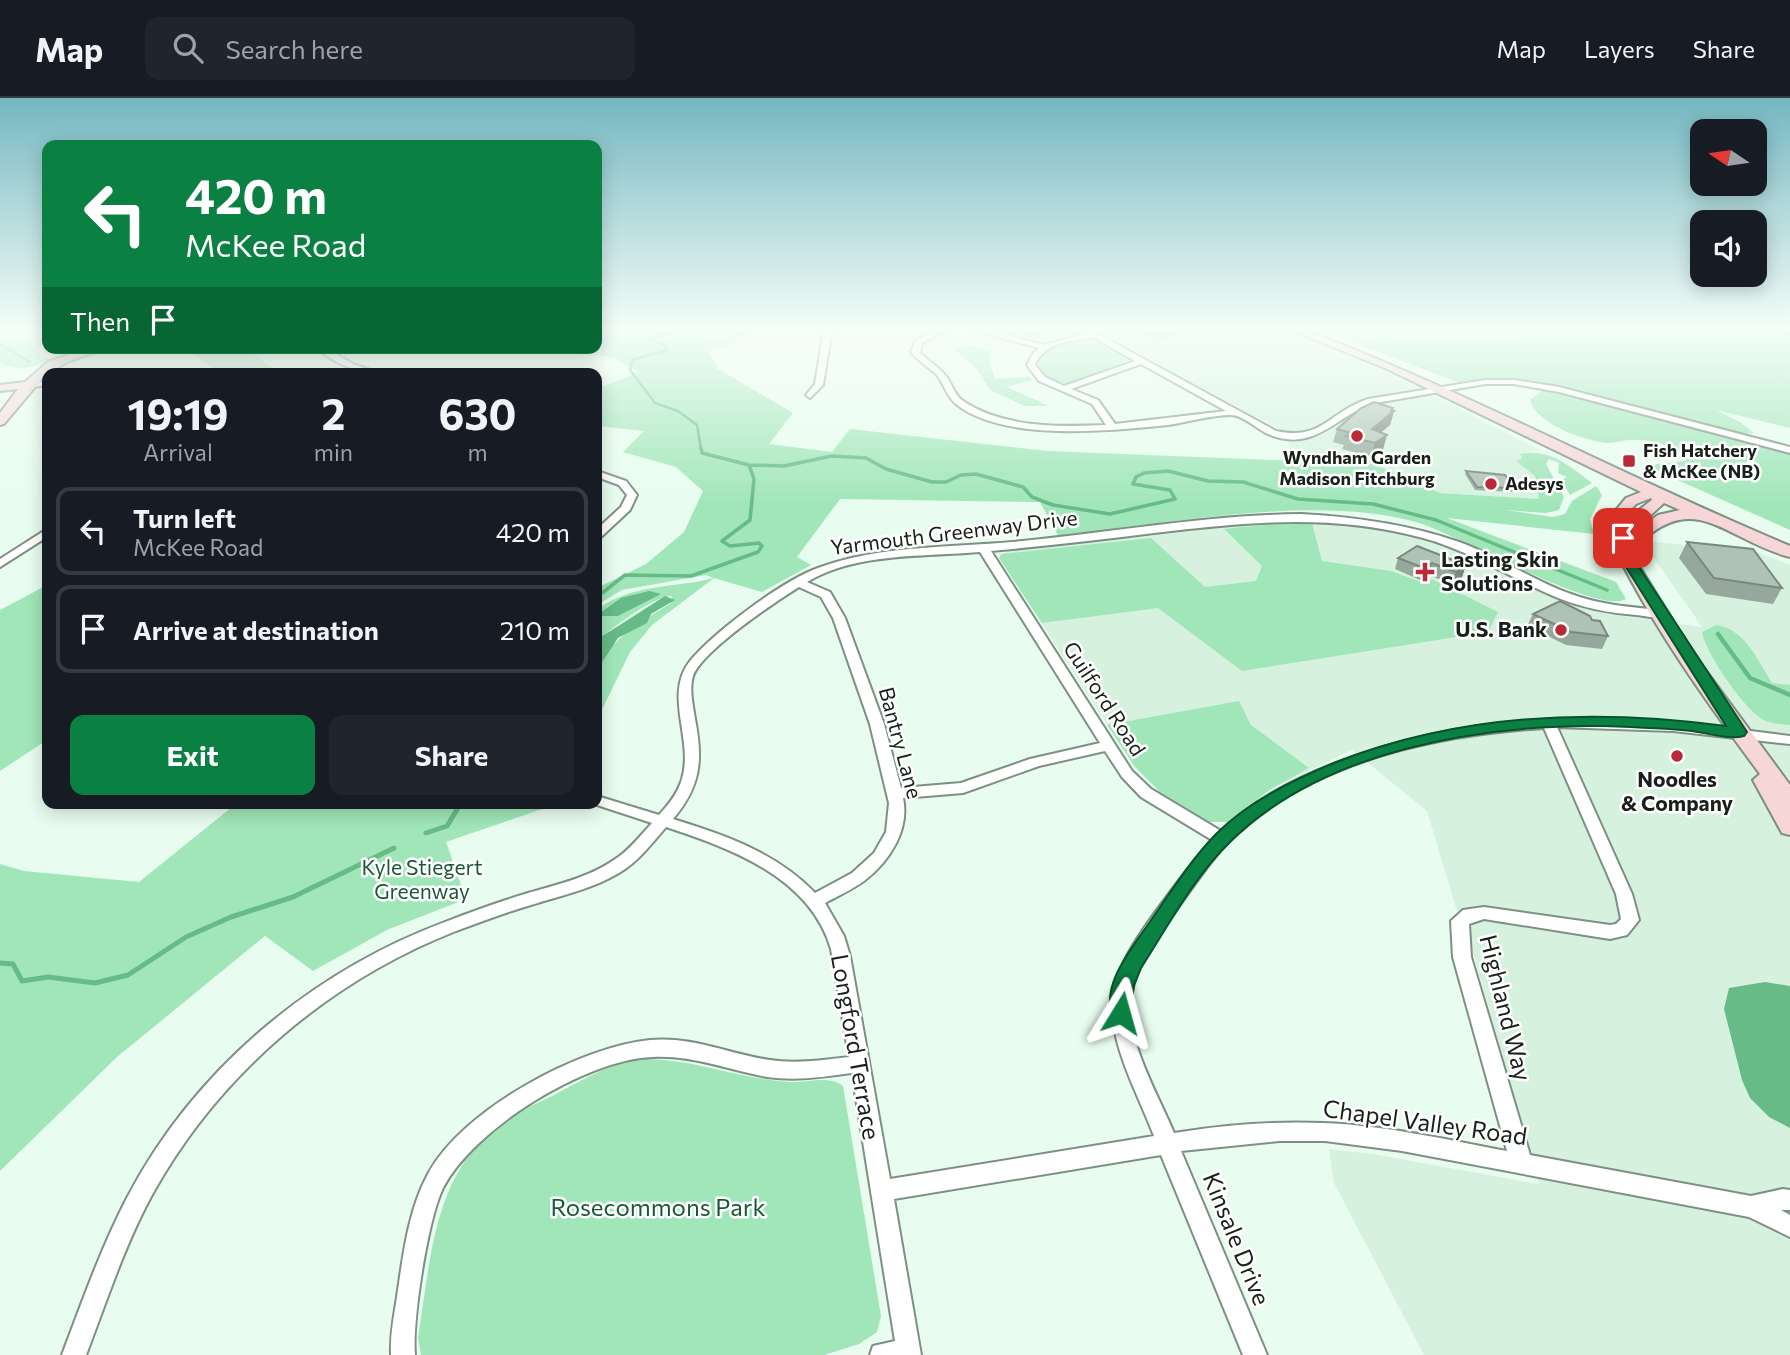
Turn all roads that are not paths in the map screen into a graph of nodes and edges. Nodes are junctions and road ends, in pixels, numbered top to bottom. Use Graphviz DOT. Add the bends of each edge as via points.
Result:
graph roads {
  1 [pos="26,387"];
  2 [pos="818,387"];
  3 [pos="947,387"];
  4 [pos="1062,387"];
  5 [pos="1069,387"];
  6 [pos="1188,387"];
  7 [pos="1433,387"];
  8 [pos="1442,387"];
  9 [pos="1474,387"];
  10 [pos="1542,387"];
  11 [pos="1065,388"];
  12 [pos="1438,389"];
  13 [pos="1454,392"];
  14 [pos="810,395"];
  15 [pos="1407,396"];
  16 [pos="1234,412"];
  17 [pos="0,421"];
  18 [pos="1113,428"];
  19 [pos="1790,450"];
  20 [pos="1582,458"];
  21 [pos="602,476"];
  22 [pos="1674,490"];
  23 [pos="1657,494"];
  24 [pos="1629,500"];
  25 [pos="1712,520"];
  26 [pos="1630,523"];
  27 [pos="602,530"];
  28 [pos="42,535"];
  29 [pos="1790,542"];
  30 [pos="984,549"];
  31 [pos="1624,551"];
  32 [pos="1790,552"];
  33 [pos="0,564"];
  34 [pos="798,582"];
  35 [pos="1660,614"];
  36 [pos="1548,722"];
  37 [pos="1739,732"];
  38 [pos="1790,740"];
  39 [pos="1107,746"];
  40 [pos="894,794"];
  41 [pos="1790,800"];
  42 [pos="602,803"];
  43 [pos="661,822"];
  44 [pos="1790,828"];
  45 [pos="1222,839"];
  46 [pos="814,901"];
  47 [pos="858,1064"];
  48 [pos="1168,1143"];
  49 [pos="1521,1163"];
  50 [pos="881,1191"];
  51 [pos="1790,1200"];
  52 [pos="1751,1207"];
  53 [pos="1790,1226"];
  54 [pos="908,1353"];
  55 [pos="74,1355"];
  56 [pos="403,1355"];
  57 [pos="882,1355"];
  58 [pos="1255,1355"];
  1 -- 17 [label="main road"];
  2 -- 14 [label="street"];
  3 -- 18 [label="street" via="966,407 987,416 1019,423"];
  4 -- 11 [label="street"];
  5 -- 11 [label="street"];
  6 -- 16 [label="street"];
  7 -- 12 [label="main road"];
  8 -- 13 [label="main road"];
  9 -- 13 [label="street"];
  10 -- 19 [label="street"];
  11 -- 18 [label="street" via="1095,402"];
  12 -- 13 [label="main road"];
  12 -- 15 [label="street"];
  13 -- 15 [label="street"];
  13 -- 20 [label="main road"];
  13 -- 22 [label="main road"];
  15 -- 16 [label="street" via="1353,408 1308,437 1273,433"];
  16 -- 18 [label="street"];
  20 -- 23 [label="main road"];
  20 -- 24 [label="main road" via="1613,481"];
  21 -- 27 [label="street" via="622,482 632,495 626,508"];
  22 -- 23 [label="main road"];
  22 -- 29 [label="main road"];
  23 -- 24 [label="main road" via="1642,493"];
  23 -- 25 [label="main road"];
  23 -- 26 [label="main road" via="1659,501"];
  24 -- 26 [label="main road" via="1618,516"];
  25 -- 31 [label="main road" via="1686,514 1662,517"];
  25 -- 32 [label="main road"];
  26 -- 31 [label="main road"];
  28 -- 33 [label="street"];
  30 -- 34 [label="street, Yarmouth Greenway Drive" via="873,560 821,571"];
  30 -- 35 [label="street, Yarmouth Greenway Drive" via="1249,519 1335,519 1392,527 1454,544 1580,602"];
  30 -- 39 [label="street, Guilford Road"];
  31 -- 35 [label="main road"];
  34 -- 40 [label="street, Bantry Lane" via="826,595 839,618 877,724"];
  34 -- 43 [label="street, Yarmouth Greenway Drive" via="700,657 689,671 685,682 692,776 686,792"];
  35 -- 37 [label="main road"];
  36 -- 37 [label="street, Kinsale Drive"];
  36 -- 45 [label="street, Kinsale Drive" via="1460,730 1356,759 1278,797"];
  36 -- 49 [label="street, Highland Way" via="1630,920 1621,930 1610,932 1485,913 1460,921 1462,957"];
  37 -- 38 [label="street, Kinsale Drive"];
  37 -- 41 [label="main road"];
  37 -- 44 [label="main road"];
  39 -- 40 [label="street" via="1035,762 963,788"];
  39 -- 45 [label="street, Guilford Road" via="1146,793"];
  40 -- 46 [label="street, Bantry Lane" via="898,815 880,857 858,877"];
  42 -- 43 [label="street, Longford Terrace"];
  43 -- 46 [label="street, Longford Terrace" via="759,857 791,877"];
  43 -- 55 [label="street, Yarmouth Greenway Drive" via="619,865 591,880 405,945 337,983 263,1040 168,1149 125,1227"];
  45 -- 48 [label="street, Kinsale Drive" via="1148,936 1123,985 1121,1013"];
  46 -- 47 [label="street, Longford Terrace" via="835,935"];
  47 -- 50 [label="street, Longford Terrace"];
  47 -- 56 [label="street" via="781,1070 679,1048 626,1051 576,1070 495,1116 456,1152 437,1179 425,1208"];
  48 -- 49 [label="street, Chapel Valley Road" via="1325,1132 1402,1140"];
  48 -- 50 [label="street, Chapel Valley Road"];
  48 -- 58 [label="street, Kinsale Drive"];
  49 -- 52 [label="street, Chapel Valley Road"];
  50 -- 54 [label="street, Longford Terrace"];
  51 -- 52 [label="street, Chapel Valley Road"];
  52 -- 53 [label="street, Chapel Valley Road"];
  54 -- 57 [label="street"];
}
